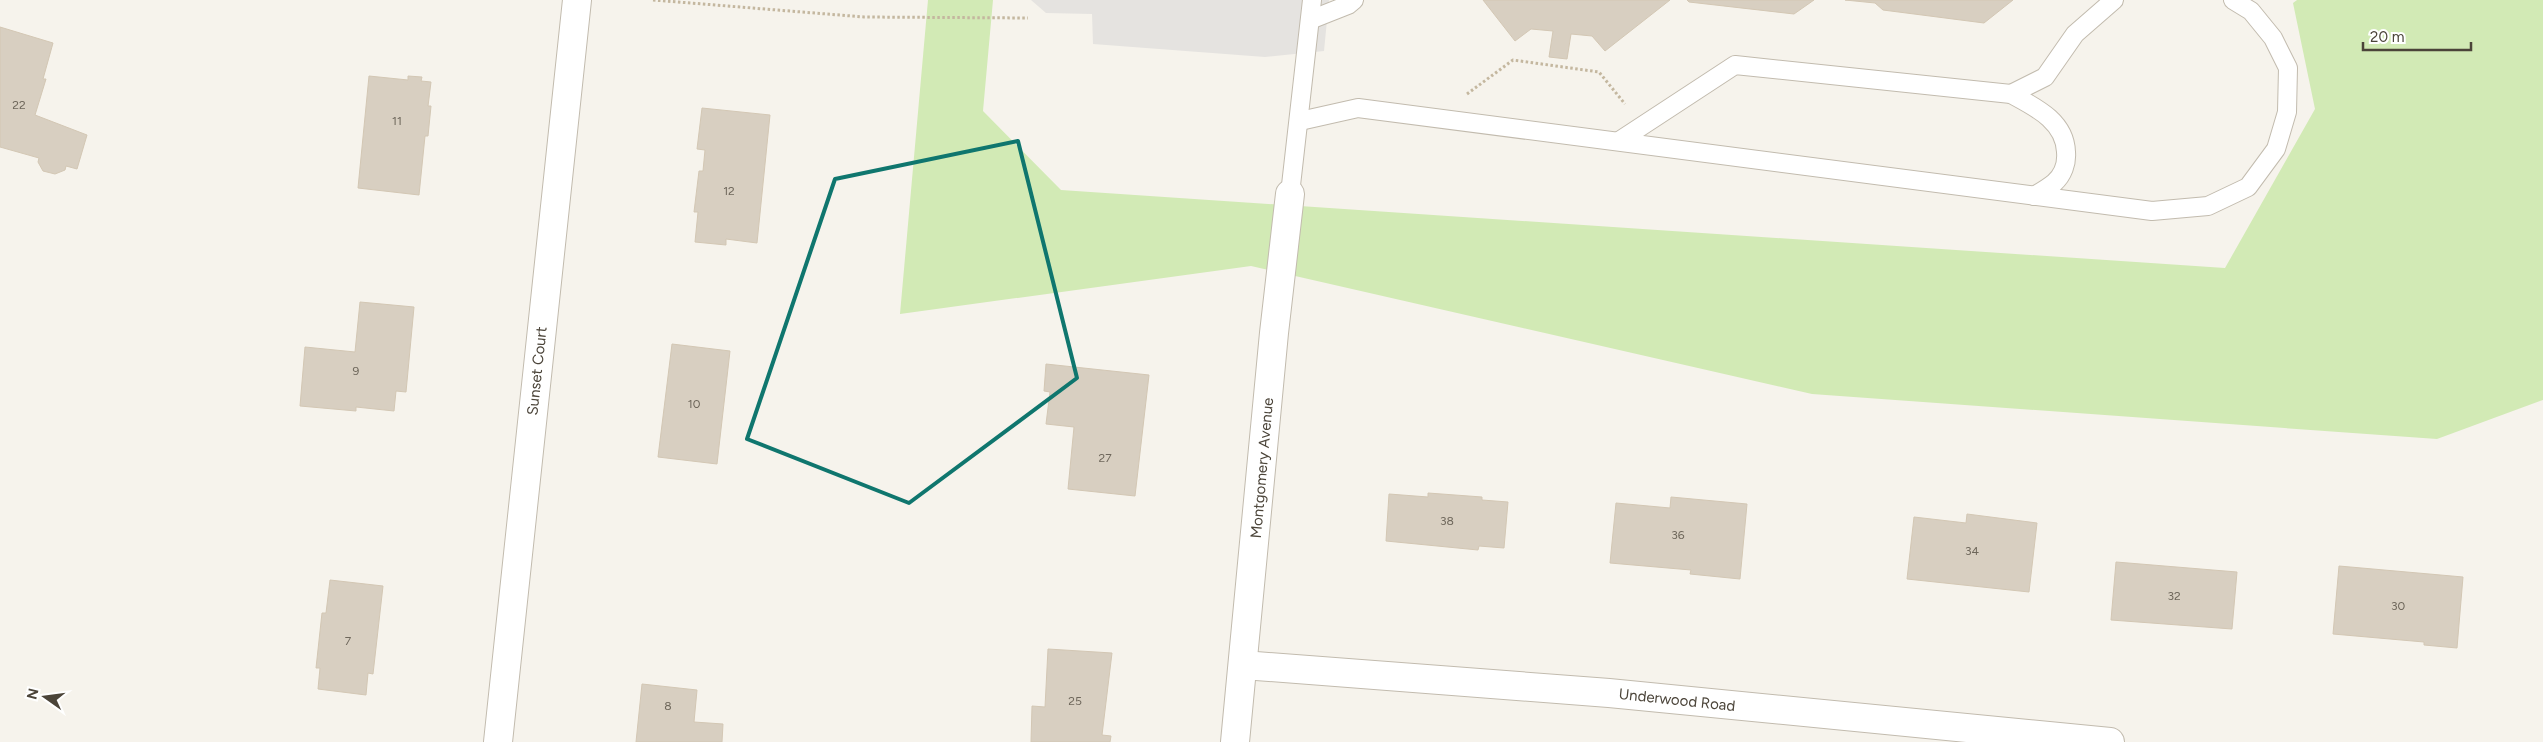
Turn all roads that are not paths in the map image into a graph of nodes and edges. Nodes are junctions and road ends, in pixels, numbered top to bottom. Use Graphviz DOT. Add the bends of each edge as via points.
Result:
graph roads {
  1 [pos="577,0"];
  2 [pos="1312,0"];
  3 [pos="1354,0"];
  4 [pos="2114,0"];
  5 [pos="2232,0"];
  6 [pos="1310,20"];
  7 [pos="2011,94"];
  8 [pos="1300,122"];
  9 [pos="1619,142"];
  10 [pos="1290,194"];
  11 [pos="2034,196"];
  12 [pos="1243,665"];
  13 [pos="498,742"];
  14 [pos="1235,742"];
  15 [pos="2110,742"];
  1 -- 13 [label="street, Sunset Court"];
  2 -- 6 [label="lane"];
  3 -- 6 [label="lane"];
  4 -- 7 [label="lane" via="2075,34 2045,77"];
  5 -- 11 [label="lane" via="2251,11 2273,38 2288,68 2287,112 2276,149 2248,187 2208,206 2152,211"];
  6 -- 8 [label="lane"];
  7 -- 9 [label="lane" via="1735,65"];
  7 -- 11 [label="lane" via="2038,108 2066,142 2067,163 2054,182"];
  8 -- 9 [label="lane" via="1358,108"];
  8 -- 10 [label="lane"];
  9 -- 11 [label="lane"];
  10 -- 12 [label="street, Montgomery Avenue"];
  12 -- 14 [label="street, Montgomery Avenue"];
  12 -- 15 [label="street, Underwood Road" via="1609,693"];
}
